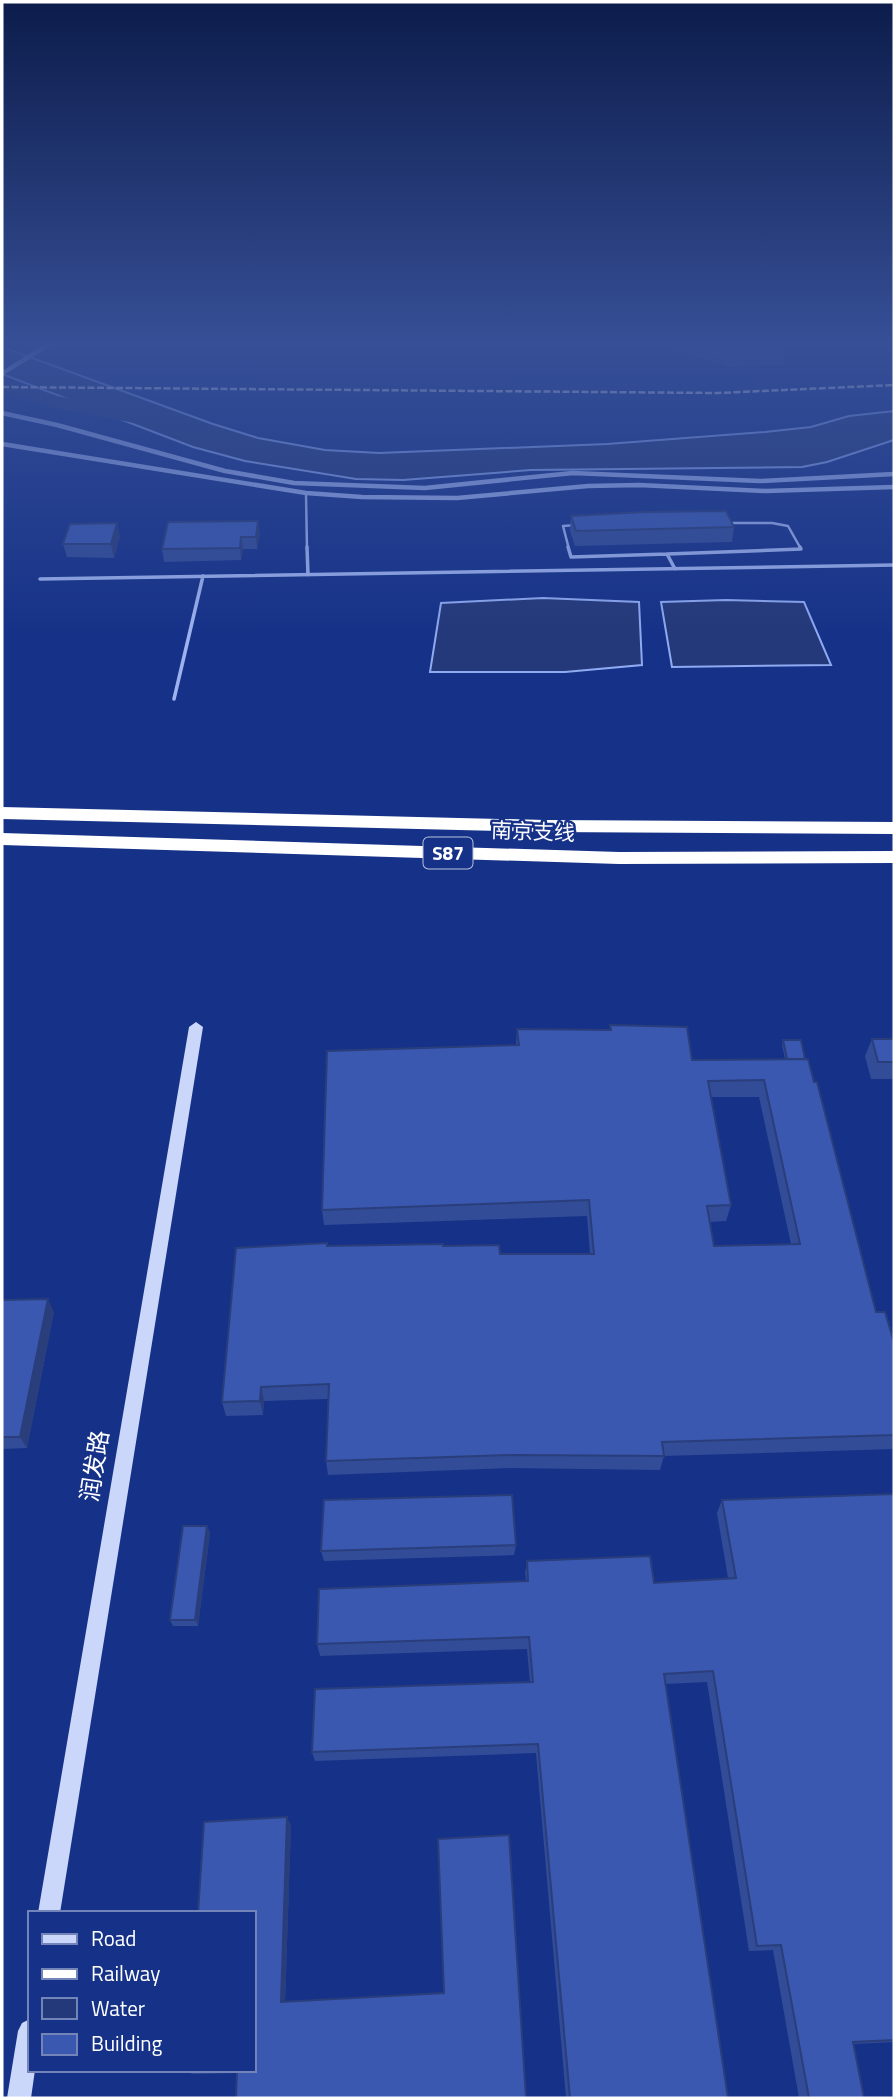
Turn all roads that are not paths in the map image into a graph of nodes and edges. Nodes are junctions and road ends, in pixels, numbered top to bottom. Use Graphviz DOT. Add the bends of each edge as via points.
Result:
graph roads {
  1 [pos="112,440"];
  2 [pos="2,444"];
  3 [pos="894,474"];
  4 [pos="894,486"];
  5 [pos="306,493"];
  6 [pos="724,522"];
  7 [pos="590,525"];
  8 [pos="667,554"];
  9 [pos="894,565"];
  10 [pos="675,569"];
  11 [pos="308,575"];
  12 [pos="203,576"];
  13 [pos="40,579"];
  14 [pos="174,699"];
  15 [pos="2,813"];
  16 [pos="894,828"];
  17 [pos="2,839"];
  18 [pos="894,857"];
  19 [pos="196,1027"];
  20 [pos="49,1911"];
  21 [pos="28,2043"];
  22 [pos="19,2098"];
  1 -- 3 [label="street" via="225,471 306,484 425,488 560,473 760,481"];
  2 -- 5 [label="street"];
  4 -- 5 [label="street" via="766,491 588,486 411,499"];
  5 -- 11 [label="lane"];
  6 -- 8 [label="lane" via="788,526 801,549"];
  7 -- 8 [label="lane" via="563,526 571,557"];
  8 -- 10 [label="lane"];
  9 -- 10 [label="lane"];
  10 -- 11 [label="lane"];
  11 -- 12 [label="lane"];
  12 -- 13 [label="lane"];
  12 -- 14 [label="lane"];
  15 -- 16 [label="highway, 南京支线 / S87" via="545,826"];
  17 -- 18 [label="highway, 南京支线 / S87" via="619,858"];
  19 -- 20 [label="street, 润发路"];
  21 -- 22 [label="street"];
}
